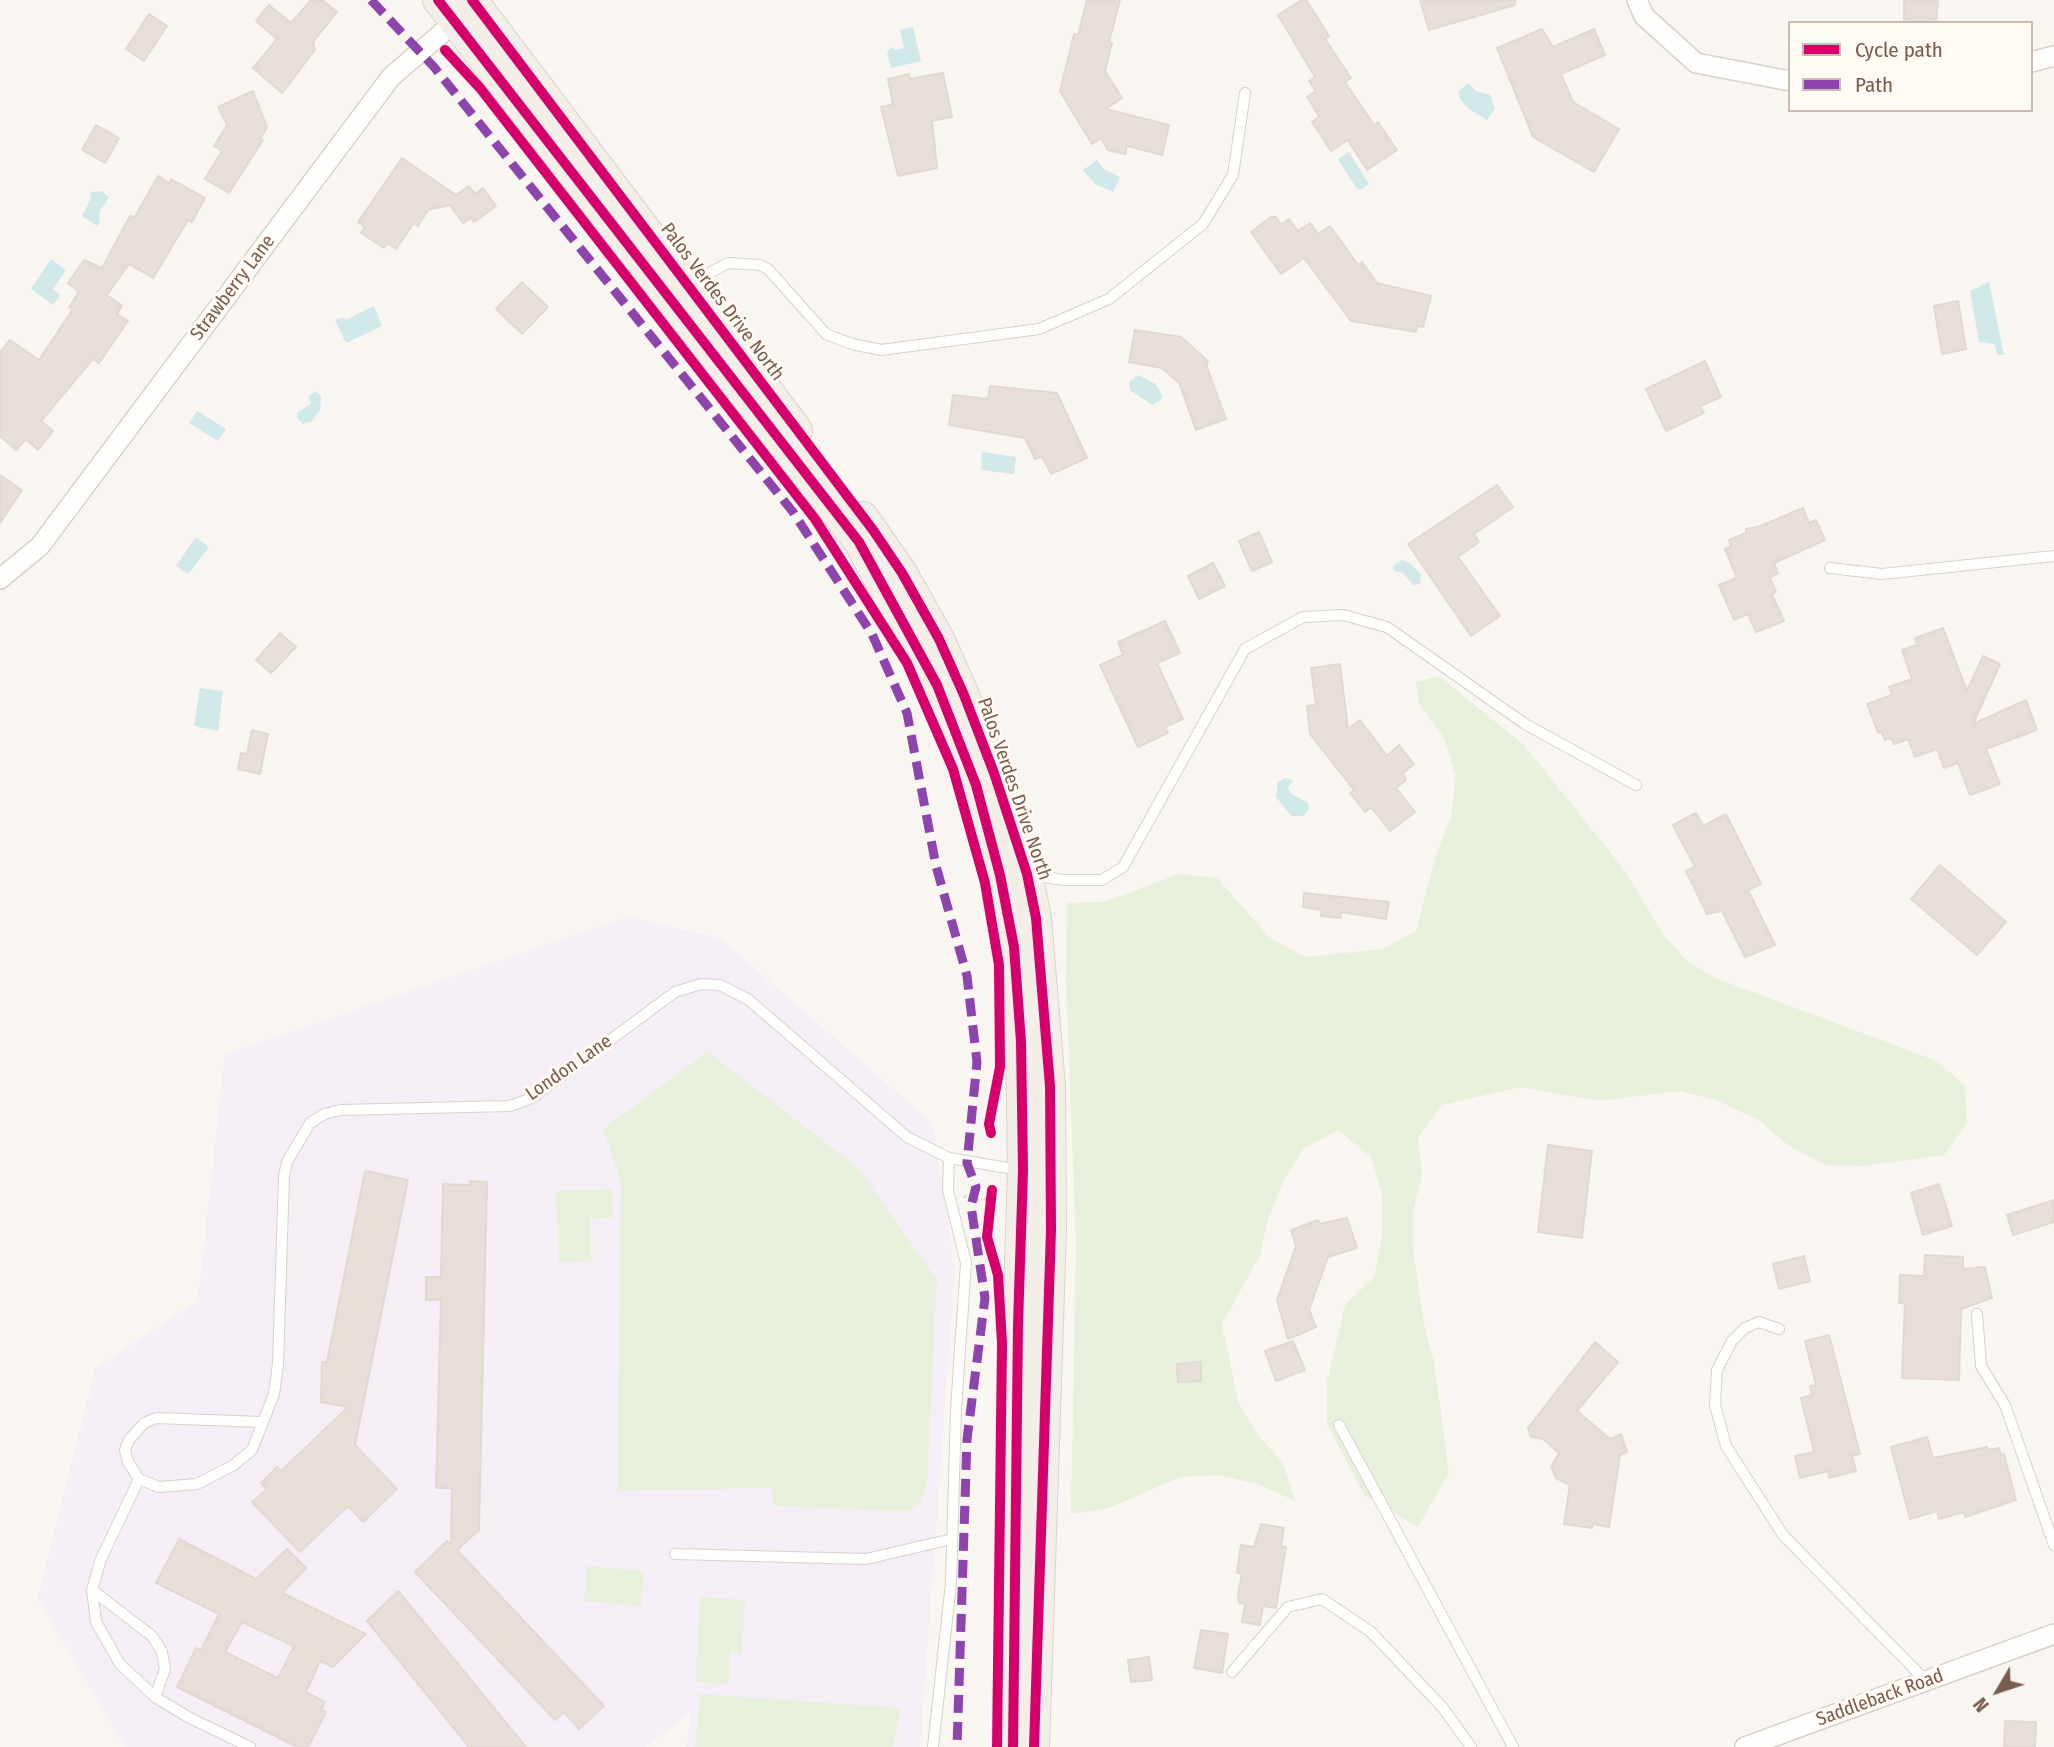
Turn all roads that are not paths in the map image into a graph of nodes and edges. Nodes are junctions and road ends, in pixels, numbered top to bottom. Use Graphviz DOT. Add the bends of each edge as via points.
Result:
graph roads {
  1 [pos="1637,0"];
  2 [pos="460,6"];
  3 [pos="2054,56"];
  4 [pos="2033,61"];
  5 [pos="1788,81"];
  6 [pos="1245,93"];
  7 [pos="678,292"];
  8 [pos="2054,556"];
  9 [pos="1830,568"];
  10 [pos="0,579"];
  11 [pos="1636,785"];
  12 [pos="1013,875"];
  13 [pos="1050,1086"];
  14 [pos="949,1158"];
  15 [pos="1023,1170"];
  16 [pos="1977,1314"];
  17 [pos="1779,1328"];
  18 [pos="1045,1372"];
  19 [pos="261,1422"];
  20 [pos="1339,1425"];
  21 [pos="139,1479"];
  22 [pos="952,1539"];
  23 [pos="2054,1545"];
  24 [pos="676,1554"];
  25 [pos="92,1590"];
  26 [pos="2054,1634"];
  27 [pos="1232,1672"];
  28 [pos="1926,1681"];
  29 [pos="155,1697"];
  30 [pos="250,1747"];
  31 [pos="933,1747"];
  32 [pos="1013,1747"];
  33 [pos="1034,1747"];
  34 [pos="1471,1747"];
  35 [pos="1513,1747"];
  36 [pos="1745,1747"];
  1 -- 5 [label="street" via="1644,16 1696,63"];
  2 -- 7 [label="main road, Palos Verdes Drive North"];
  2 -- 10 [label="street, Strawberry Lane" via="391,77 40,546"];
  3 -- 4 [label="street"];
  6 -- 7 [label="lane" via="1233,175 1203,224 1109,299 1039,329 881,350 826,334 760,265 728,263"];
  7 -- 12 [label="main road, Palos Verdes Drive North" via="873,530 902,573 939,639 994,773"];
  8 -- 9 [label="lane" via="1882,574"];
  11 -- 12 [label="lane" via="1525,724 1387,627 1343,615 1303,617 1245,649 1124,867 1101,880"];
  12 -- 13 [label="main road, Palos Verdes Drive North" via="1036,918"];
  12 -- 15 [label="main road, Palos Verdes Drive North"];
  13 -- 15 [label="main road"];
  13 -- 18 [label="main road, Palos Verdes Drive North" via="1051,1230"];
  14 -- 15 [label="lane, London Lane"];
  14 -- 19 [label="lane, London Lane" via="907,1137 749,1000 720,985 701,984 675,992 532,1098 510,1106 324,1114 310,1123 284,1176 278,1364 274,1394"];
  14 -- 22 [label="lane" via="948,1190 966,1263"];
  15 -- 18 [label="main road" via="1036,1204 1032,1332"];
  15 -- 32 [label="main road, Palos Verdes Drive North"];
  16 -- 23 [label="lane" via="1980,1366 2005,1405"];
  17 -- 28 [label="lane" via="1759,1322 1745,1328 1732,1341 1717,1370 1715,1405 1726,1446 1783,1535"];
  18 -- 33 [label="main road, Palos Verdes Drive North"];
  19 -- 21 [label="lane, London Lane" via="252,1450 215,1476 197,1484 159,1487"];
  19 -- 21 [label="lane" via="156,1418 144,1423 125,1450"];
  20 -- 35 [label="lane"];
  21 -- 25 [label="lane" via="117,1521"];
  22 -- 24 [label="lane" via="866,1559"];
  22 -- 31 [label="lane"];
  25 -- 29 [label="lane" via="96,1622 120,1664"];
  25 -- 29 [label="lane" via="152,1636 162,1652 165,1669"];
  26 -- 28 [label="street, Saddleback Road"];
  27 -- 34 [label="lane" via="1289,1607 1322,1600 1371,1632 1443,1708"];
  28 -- 36 [label="street, Saddleback Road"];
  29 -- 30 [label="lane"];
}
